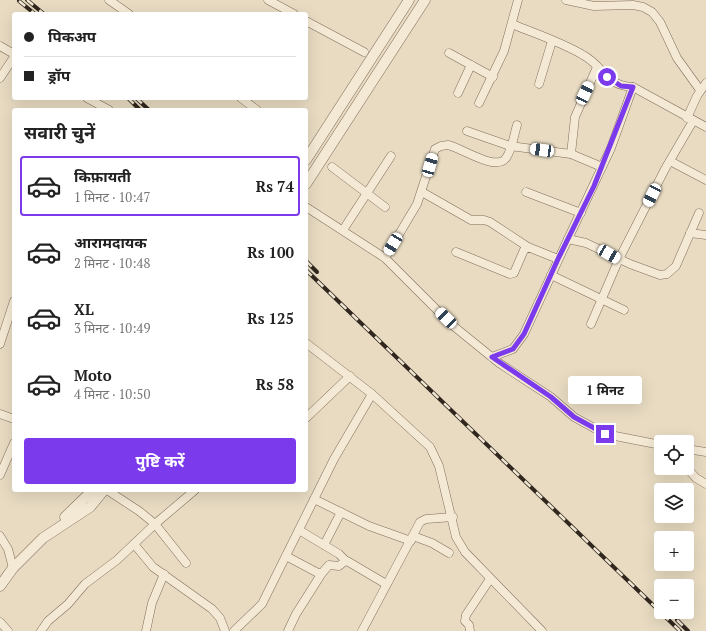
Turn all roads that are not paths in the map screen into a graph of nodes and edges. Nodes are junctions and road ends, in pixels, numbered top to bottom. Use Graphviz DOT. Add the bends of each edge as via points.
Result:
graph roads {
  1 [pos="109,0"];
  2 [pos="268,0"];
  3 [pos="409,0"];
  4 [pos="425,0"];
  5 [pos="518,0"];
  6 [pos="566,0"];
  7 [pos="126,12"];
  8 [pos="290,12"];
  9 [pos="308,21"];
  10 [pos="512,24"];
  11 [pos="552,40"];
  12 [pos="0,46"];
  13 [pos="364,52"];
  14 [pos="449,53"];
  15 [pos="12,54"];
  16 [pos="12,58"];
  17 [pos="471,65"];
  18 [pos="597,67"];
  19 [pos="493,77"];
  20 [pos="0,78"];
  21 [pos="706,83"];
  22 [pos="539,84"];
  23 [pos="633,87"];
  24 [pos="700,90"];
  25 [pos="458,93"];
  26 [pos="91,100"];
  27 [pos="244,100"];
  28 [pos="479,103"];
  29 [pos="105,108"];
  30 [pos="254,108"];
  31 [pos="690,119"];
  32 [pos="517,126"];
  33 [pos="706,127"];
  34 [pos="468,131"];
  35 [pos="510,146"];
  36 [pos="571,154"];
  37 [pos="391,156"];
  38 [pos="308,157"];
  39 [pos="670,161"];
  40 [pos="332,168"];
  41 [pos="602,168"];
  42 [pos="706,180"];
  43 [pos="308,181"];
  44 [pos="367,192"];
  45 [pos="422,192"];
  46 [pos="526,192"];
  47 [pos="385,207"];
  48 [pos="308,208"];
  49 [pos="581,213"];
  50 [pos="699,213"];
  51 [pos="343,230"];
  52 [pos="690,233"];
  53 [pos="706,235"];
  54 [pos="568,239"];
  55 [pos="528,247"];
  56 [pos="456,252"];
  57 [pos="385,258"];
  58 [pos="558,259"];
  59 [pos="619,259"];
  60 [pos="551,275"];
  61 [pos="602,299"];
  62 [pos="12,307"];
  63 [pos="624,310"];
  64 [pos="591,324"];
  65 [pos="0,344"];
  66 [pos="308,344"];
  67 [pos="492,357"];
  68 [pos="350,376"];
  69 [pos="372,394"];
  70 [pos="0,414"];
  71 [pos="308,416"];
  72 [pos="12,418"];
  73 [pos="654,444"];
  74 [pos="12,448"];
  75 [pos="694,450"];
  76 [pos="706,452"];
  77 [pos="0,475"];
  78 [pos="693,475"];
  79 [pos="706,484"];
  80 [pos="92,492"];
  81 [pos="103,492"];
  82 [pos="108,492"];
  83 [pos="193,492"];
  84 [pos="314,499"];
  85 [pos="341,512"];
  86 [pos="453,517"];
  87 [pos="155,524"];
  88 [pos="299,530"];
  89 [pos="0,536"];
  90 [pos="43,538"];
  91 [pos="412,539"];
  92 [pos="134,544"];
  93 [pos="324,545"];
  94 [pos="449,553"];
  95 [pos="286,556"];
  96 [pos="346,561"];
  97 [pos="186,563"];
  98 [pos="13,568"];
  99 [pos="322,573"];
  100 [pos="164,574"];
  101 [pos="490,579"];
  102 [pos="386,584"];
  103 [pos="0,586"];
  104 [pos="0,622"];
  105 [pos="8,631"];
  106 [pos="41,631"];
  107 [pos="146,631"];
  108 [pos="225,631"];
  109 [pos="234,631"];
  110 [pos="288,631"];
  111 [pos="362,631"];
  112 [pos="470,631"];
  113 [pos="542,631"];
  1 -- 7 [label="street"];
  2 -- 8 [label="street"];
  3 -- 38 [label="street"];
  4 -- 43 [label="street"];
  5 -- 10 [label="street"];
  6 -- 24 [label="street" via="594,6 633,5 652,12 660,22 677,58"];
  9 -- 13 [label="street"];
  10 -- 11 [label="street"];
  10 -- 19 [label="street"];
  11 -- 18 [label="street" via="585,56"];
  11 -- 22 [label="street"];
  12 -- 15 [label="street"];
  14 -- 17 [label="street"];
  16 -- 20 [label="street"];
  17 -- 19 [label="street"];
  17 -- 25 [label="street"];
  18 -- 23 [label="street" via="613,83"];
  18 -- 36 [label="street" via="575,117"];
  19 -- 28 [label="street"];
  21 -- 24 [label="street"];
  23 -- 31 [label="street"];
  23 -- 41 [label="street"];
  24 -- 31 [label="street"];
  26 -- 29 [label="street"];
  27 -- 30 [label="street"];
  31 -- 33 [label="street"];
  31 -- 39 [label="street"];
  32 -- 35 [label="street"];
  34 -- 35 [label="street"];
  35 -- 36 [label="street"];
  35 -- 45 [label="street" via="502,162 492,163 455,146 441,146 435,149"];
  36 -- 41 [label="street"];
  37 -- 44 [label="street"];
  39 -- 42 [label="street"];
  39 -- 59 [label="street"];
  40 -- 44 [label="street"];
  41 -- 49 [label="street"];
  44 -- 47 [label="street"];
  44 -- 51 [label="street"];
  45 -- 55 [label="street" via="471,220 490,222"];
  45 -- 57 [label="street"];
  46 -- 49 [label="street"];
  48 -- 51 [label="street"];
  49 -- 54 [label="street"];
  50 -- 52 [label="street"];
  51 -- 57 [label="street"];
  52 -- 53 [label="street"];
  52 -- 59 [label="street" via="676,266 667,274 660,275"];
  54 -- 58 [label="street"];
  54 -- 59 [label="street" via="586,243"];
  55 -- 56 [label="street" via="524,250 514,273 510,274"];
  55 -- 58 [label="street"];
  57 -- 67 [label="street" via="451,324"];
  58 -- 60 [label="street"];
  59 -- 61 [label="street"];
  60 -- 61 [label="street"];
  60 -- 67 [label="street" via="517,344 506,353"];
  61 -- 63 [label="street"];
  61 -- 64 [label="street"];
  62 -- 65 [label="street"];
  66 -- 68 [label="street"];
  67 -- 73 [label="street" via="594,429 620,438"];
  68 -- 69 [label="street"];
  68 -- 71 [label="street"];
  69 -- 84 [label="street"];
  69 -- 86 [label="street" via="430,447 439,466"];
  70 -- 72 [label="street"];
  74 -- 77 [label="street"];
  75 -- 76 [label="street"];
  78 -- 79 [label="street"];
  80 -- 90 [label="street"];
  81 -- 90 [label="street" via="90,507"];
  82 -- 87 [label="street"];
  83 -- 87 [label="street"];
  84 -- 85 [label="street"];
  84 -- 88 [label="street"];
  85 -- 91 [label="street" via="378,530"];
  85 -- 93 [label="street"];
  86 -- 91 [label="street" via="422,520"];
  86 -- 101 [label="street" via="456,537 465,552"];
  87 -- 92 [label="street"];
  87 -- 97 [label="street"];
  88 -- 93 [label="street"];
  88 -- 95 [label="street"];
  89 -- 98 [label="street" via="8,549"];
  90 -- 98 [label="street"];
  91 -- 94 [label="street" via="432,543"];
  91 -- 102 [label="street"];
  92 -- 100 [label="street" via="147,561"];
  92 -- 106 [label="street" via="85,584"];
  93 -- 96 [label="street"];
  95 -- 99 [label="street" via="314,572"];
  95 -- 109 [label="street" via="262,604"];
  96 -- 99 [label="street" via="339,566 329,565"];
  96 -- 102 [label="street"];
  98 -- 103 [label="street"];
  99 -- 110 [label="street"];
  100 -- 107 [label="street" via="152,603"];
  100 -- 108 [label="street" via="212,609 220,618"];
  101 -- 112 [label="street" via="466,615 465,621"];
  101 -- 113 [label="street"];
  102 -- 111 [label="street"];
  104 -- 105 [label="street"];
}
